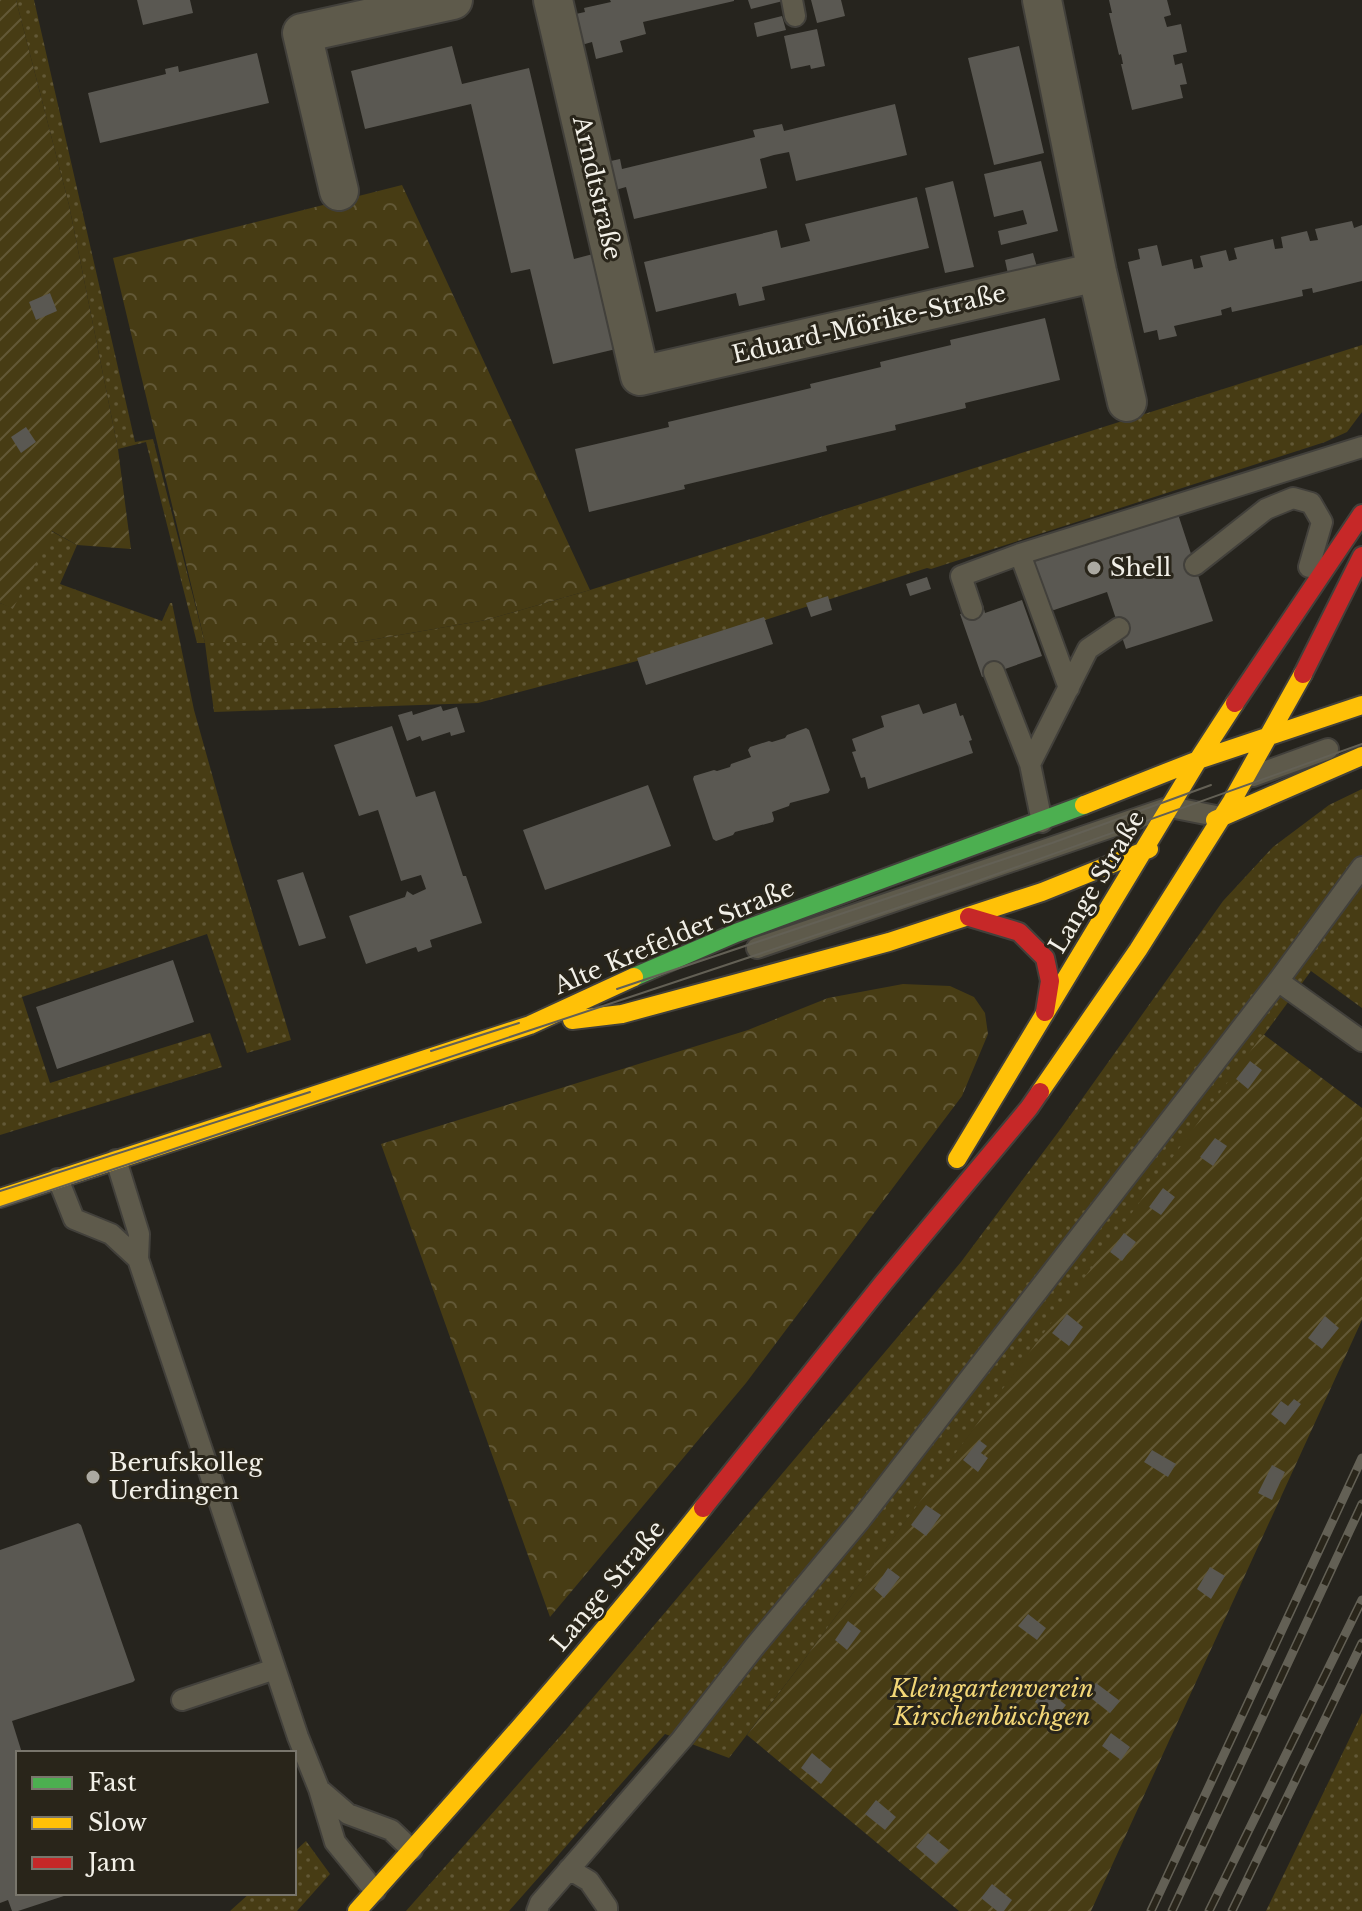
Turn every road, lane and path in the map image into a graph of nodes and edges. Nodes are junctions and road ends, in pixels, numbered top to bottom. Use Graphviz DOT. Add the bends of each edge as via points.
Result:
graph roads {
  1 [pos="453,0"];
  2 [pos="553,0"];
  3 [pos="1042,0"];
  4 [pos="339,191"];
  5 [pos="1097,272"];
  6 [pos="640,376"];
  7 [pos="1127,402"];
  8 [pos="1362,447"];
  9 [pos="1315,462"];
  10 [pos="1266,509"];
  11 [pos="1362,514"];
  12 [pos="1020,554"];
  13 [pos="1362,556"];
  14 [pos="1195,565"];
  15 [pos="972,609"];
  16 [pos="1297,609"];
  17 [pos="1119,628"];
  18 [pos="994,672"];
  19 [pos="1069,688"];
  20 [pos="1362,705"];
  21 [pos="1270,736"];
  22 [pos="1362,737"];
  23 [pos="1362,756"];
  24 [pos="1198,760"];
  25 [pos="1030,764"];
  26 [pos="1245,778"];
  27 [pos="1170,807"];
  28 [pos="1221,817"];
  29 [pos="1042,822"];
  30 [pos="1196,828"];
  31 [pos="1170,840"];
  32 [pos="1144,851"];
  33 [pos="1362,867"];
  34 [pos="969,917"];
  35 [pos="1278,981"];
  36 [pos="1045,1012"];
  37 [pos="530,1025"];
  38 [pos="1362,1041"];
  39 [pos="116,1160"];
  40 [pos="58,1179"];
  41 [pos="0,1198"];
  42 [pos="138,1259"];
  43 [pos="884,1282"];
  44 [pos="275,1669"];
  45 [pos="182,1700"];
  46 [pos="319,1789"];
  47 [pos="412,1850"];
  48 [pos="569,1869"];
  49 [pos="375,1891"];
  50 [pos="357,1911"];
  51 [pos="537,1911"];
  52 [pos="607,1911"];
  1 -- 4 [label="street" via="302,33"];
  2 -- 6 [label="street, Arndtstraße"];
  3 -- 5 [label="street"];
  5 -- 6 [label="street, Eduard-Mörike-Straße"];
  5 -- 7 [label="street"];
  8 -- 9 [label="lane"];
  9 -- 10 [label="lane"];
  9 -- 12 [label="lane"];
  10 -- 14 [label="lane"];
  10 -- 16 [label="lane" via="1293,498 1311,503 1322,522"];
  11 -- 16 [label="main road, Lange Straße"];
  12 -- 15 [label="lane" via="961,576"];
  12 -- 19 [label="lane"];
  13 -- 21 [label="main road, Lange Straße"];
  16 -- 24 [label="main road, Lange Straße"];
  17 -- 19 [label="lane" via="1088,649"];
  18 -- 25 [label="lane"];
  19 -- 25 [label="lane"];
  20 -- 21 [label="main road, Alte Krefelder Straße"];
  21 -- 24 [label="main road, Alte Krefelder Straße"];
  21 -- 26 [label="main road, Lange Straße"];
  22 -- 26 [label="lane"];
  23 -- 28 [label="main road"];
  24 -- 26 [label="lane"];
  24 -- 27 [label="main road, Lange Straße"];
  24 -- 29 [label="main road, Alte Krefelder Straße"];
  25 -- 29 [label="lane"];
  26 -- 28 [label="main road, Lange Straße"];
  27 -- 28 [label="lane"];
  27 -- 32 [label="main road, Lange Straße"];
  27 -- 37 [label="lane"];
  28 -- 30 [label="main road"];
  28 -- 43 [label="main road, Lange Straße" via="1029,1108"];
  29 -- 37 [label="main road, Alte Krefelder Straße" via="736,933"];
  31 -- 32 [label="main road"];
  32 -- 34 [label="main road"];
  32 -- 36 [label="main road, Lange Straße"];
  33 -- 35 [label="lane"];
  34 -- 36 [label="main road" via="1019,932 1045,958 1050,981"];
  34 -- 37 [label="main road" via="622,1014"];
  35 -- 38 [label="lane"];
  35 -- 48 [label="lane" via="860,1520"];
  36 -- 43 [label="main road, Lange Straße"];
  37 -- 39 [label="main road, Alte Krefelder Straße"];
  39 -- 40 [label="main road, Alte Krefelder Straße"];
  39 -- 42 [label="lane" via="139,1234"];
  40 -- 41 [label="main road, Alte Krefelder Straße"];
  40 -- 42 [label="lane" via="74,1219 111,1234"];
  42 -- 44 [label="lane"];
  43 -- 47 [label="main road, Lange Straße" via="635,1594"];
  44 -- 45 [label="lane"];
  44 -- 46 [label="lane"];
  46 -- 47 [label="lane" via="348,1814 391,1830"];
  46 -- 49 [label="lane" via="335,1842"];
  47 -- 49 [label="main road, Lange Straße"];
  48 -- 51 [label="lane"];
  48 -- 52 [label="lane" via="589,1881"];
  49 -- 50 [label="main road, Lange Straße"];
}
